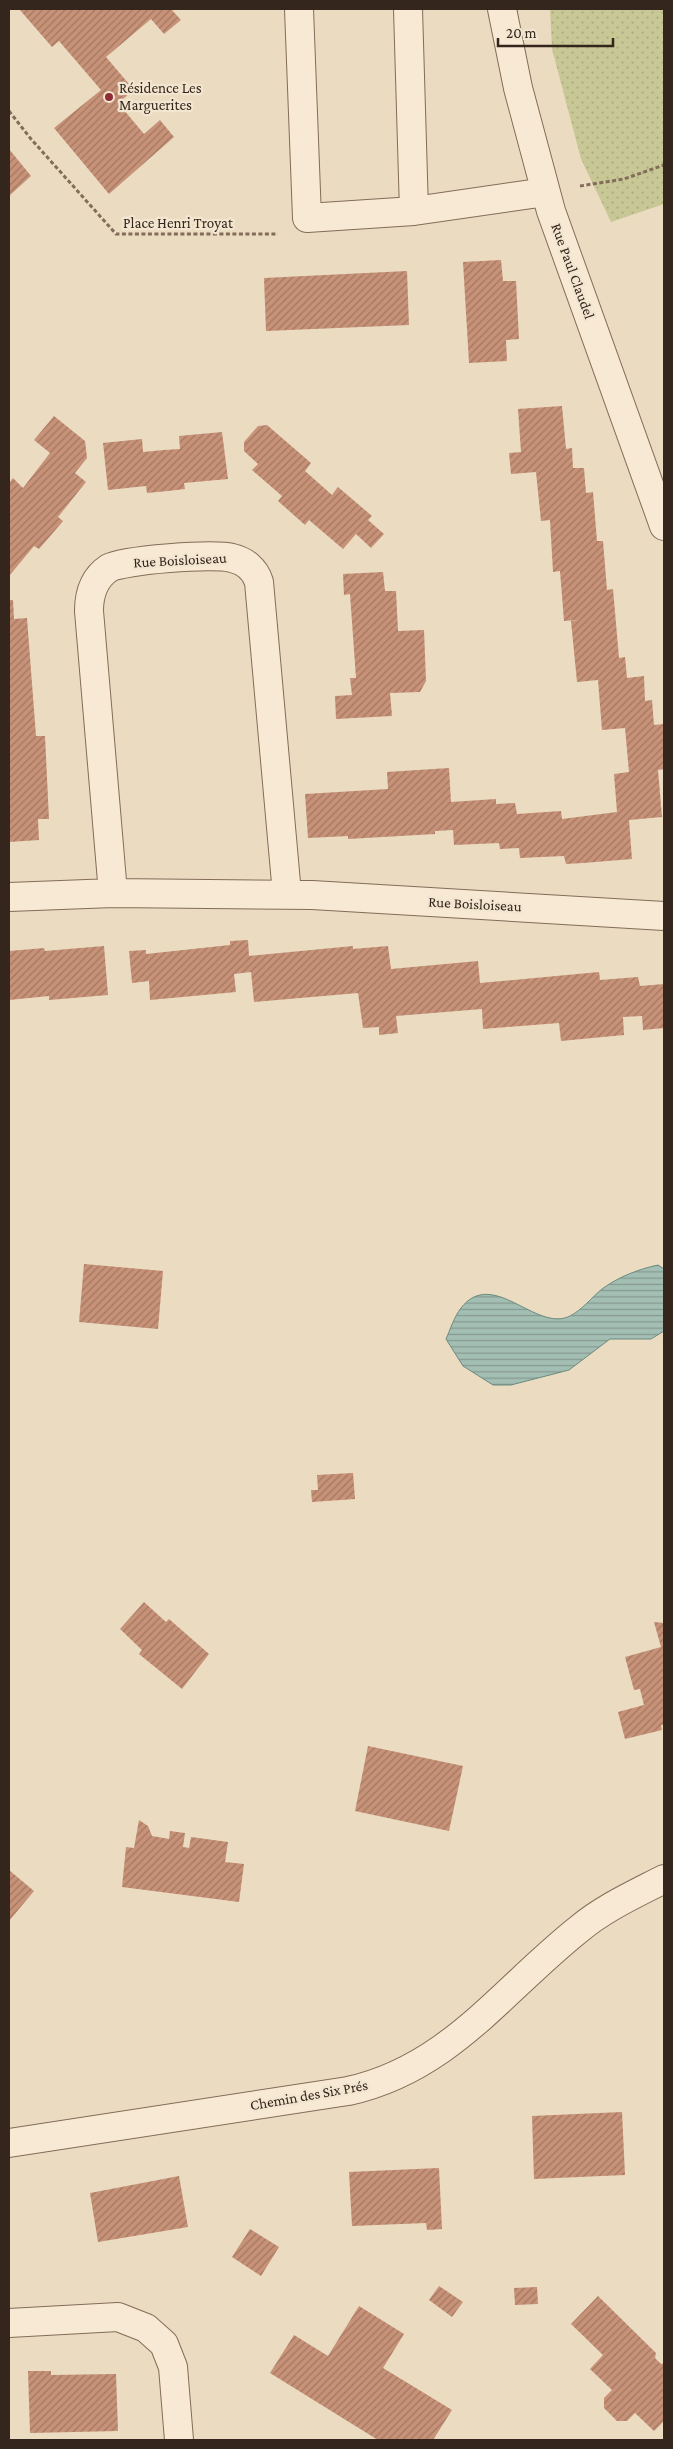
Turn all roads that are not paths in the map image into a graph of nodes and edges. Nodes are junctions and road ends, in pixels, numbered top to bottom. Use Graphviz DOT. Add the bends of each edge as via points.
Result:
graph roads {
  1 [pos="298,9"];
  2 [pos="408,9"];
  3 [pos="502,9"];
  4 [pos="546,192"];
  5 [pos="414,211"];
  6 [pos="664,526"];
  7 [pos="113,893"];
  8 [pos="286,894"];
  9 [pos="9,898"];
  10 [pos="664,916"];
  11 [pos="664,1879"];
  12 [pos="9,2143"];
  13 [pos="9,2322"];
  14 [pos="179,2440"];
  1 -- 5 [label="street" via="307,218"];
  2 -- 5 [label="street"];
  3 -- 4 [label="street, Rue Paul Claudel" via="518,88"];
  4 -- 5 [label="street"];
  4 -- 6 [label="street, Rue Paul Claudel"];
  7 -- 8 [label="street, Rue Boisloiseau"];
  7 -- 8 [label="street, Rue Boisloiseau" via="90,594 101,575 117,564 216,556 241,561 254,570 259,582"];
  7 -- 9 [label="street, Rue Boisloiseau"];
  8 -- 10 [label="street, Rue Boisloiseau"];
  11 -- 12 [label="street, Chemin des Six Prés" via="581,1927 464,2033 426,2060 387,2080 348,2090"];
  13 -- 14 [label="street" via="118,2317 146,2328 164,2344 174,2367"];
}
